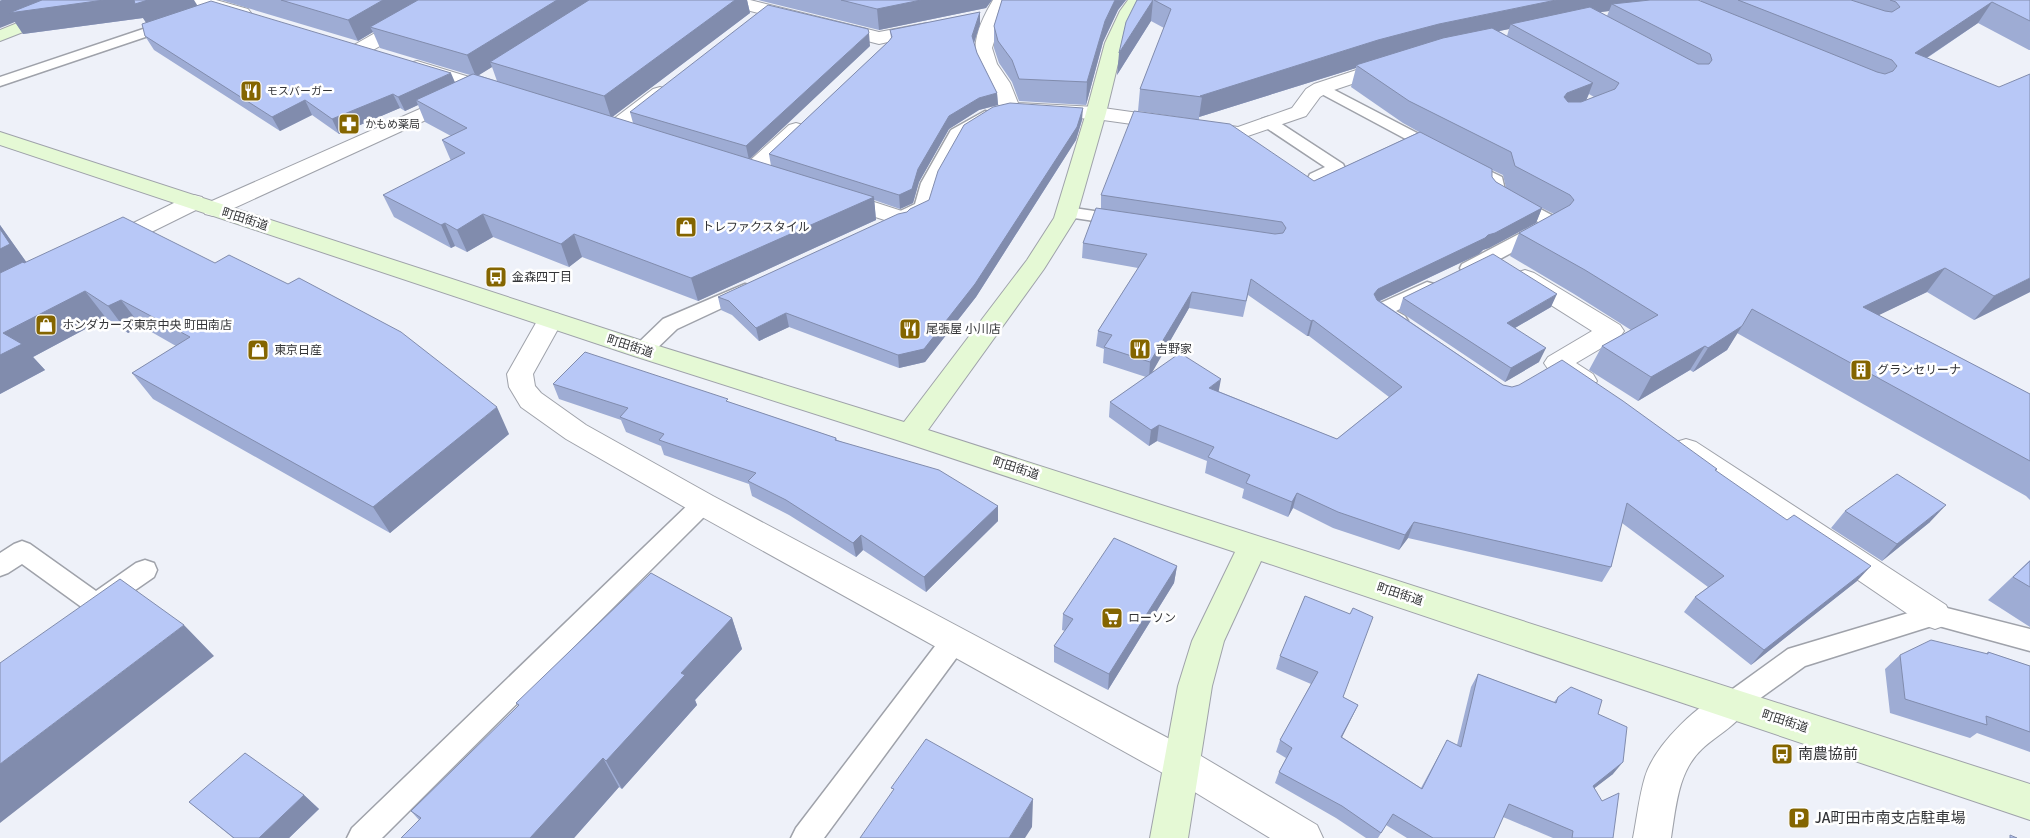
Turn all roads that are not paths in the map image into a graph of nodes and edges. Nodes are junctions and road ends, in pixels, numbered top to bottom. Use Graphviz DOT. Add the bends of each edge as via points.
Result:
graph roads {
  1 [pos="89,0"];
  2 [pos="446,0"];
  3 [pos="729,0"];
  4 [pos="998,7"];
  5 [pos="1138,7"];
  6 [pos="768,9"];
  7 [pos="191,12"];
  8 [pos="258,18"];
  9 [pos="975,18"];
  10 [pos="752,21"];
  11 [pos="946,24"];
  12 [pos="0,36"];
  13 [pos="1406,60"];
  14 [pos="504,70"];
  15 [pos="676,81"];
  16 [pos="0,82"];
  17 [pos="479,86"];
  18 [pos="1321,88"];
  19 [pos="515,98"];
  20 [pos="1010,109"];
  21 [pos="1096,113"];
  22 [pos="810,116"];
  23 [pos="1268,122"];
  24 [pos="614,128"];
  25 [pos="0,138"];
  26 [pos="753,170"];
  27 [pos="1316,178"];
  28 [pos="826,194"];
  29 [pos="204,205"];
  30 [pos="1067,212"];
  31 [pos="900,218"];
  32 [pos="1135,222"];
  33 [pos="873,230"];
  34 [pos="88,255"];
  35 [pos="1492,257"];
  36 [pos="1458,273"];
  37 [pos="1440,281"];
  38 [pos="759,283"];
  39 [pos="550,320"];
  40 [pos="1414,332"];
  41 [pos="643,350"];
  42 [pos="1606,396"];
  43 [pos="910,434"];
  44 [pos="1664,434"];
  45 [pos="703,504"];
  46 [pos="1253,546"];
  47 [pos="0,566"];
  48 [pos="145,570"];
  49 [pos="1934,615"];
  50 [pos="2030,640"];
  51 [pos="954,641"];
  52 [pos="1732,704"];
  53 [pos="1183,765"];
  54 [pos="2030,802"];
  55 [pos="362,838"];
  56 [pos="806,838"];
  57 [pos="1169,838"];
  58 [pos="1304,838"];
  59 [pos="1652,838"];
  1 -- 12 [label="main road"];
  2 -- 17 [label="street" via="351,46"];
  3 -- 6 [label="street"];
  4 -- 9 [label="street"];
  4 -- 20 [label="street" via="983,48"];
  5 -- 21 [label="main road" via="1114,44"];
  6 -- 10 [label="street"];
  6 -- 11 [label="street" via="877,46"];
  7 -- 8 [label="street" via="221,7"];
  7 -- 16 [label="lane"];
  13 -- 18 [label="street"];
  14 -- 17 [label="street"];
  15 -- 24 [label="street"];
  17 -- 19 [label="street"];
  17 -- 29 [label="street"];
  18 -- 23 [label="street" via="1313,93 1299,112"];
  18 -- 35 [label="lane" via="1496,181 1497,192 1553,223"];
  20 -- 21 [label="street"];
  20 -- 31 [label="lane" via="986,115 957,133 929,183 923,207"];
  21 -- 23 [label="street" via="1238,133"];
  21 -- 30 [label="main road"];
  22 -- 26 [label="street"];
  23 -- 27 [label="lane" via="1336,168"];
  25 -- 29 [label="main road, 町田街道"];
  28 -- 31 [label="street"];
  29 -- 34 [label="street"];
  29 -- 39 [label="main road, 町田街道"];
  30 -- 32 [label="lane"];
  30 -- 43 [label="main road" via="1036,264"];
  31 -- 33 [label="lane"];
  35 -- 36 [label="lane"];
  35 -- 42 [label="street" via="1611,332 1550,368"];
  37 -- 40 [label="lane" via="1381,310"];
  38 -- 41 [label="lane" via="670,324"];
  39 -- 41 [label="main road, 町田街道"];
  39 -- 45 [label="street" via="520,374 522,387 531,400 576,432"];
  41 -- 43 [label="main road, 町田街道"];
  43 -- 46 [label="main road, 町田街道"];
  44 -- 49 [label="street"];
  45 -- 51 [label="street"];
  45 -- 55 [label="lane"];
  46 -- 52 [label="main road, 町田街道"];
  46 -- 53 [label="main road" via="1208,641 1195,686"];
  47 -- 48 [label="lane" via="22,551 88,610"];
  49 -- 50 [label="lane"];
  49 -- 52 [label="lane" via="1797,657"];
  51 -- 53 [label="street"];
  51 -- 56 [label="lane"];
  52 -- 54 [label="main road, 町田街道"];
  52 -- 59 [label="street" via="1688,739 1663,776"];
  53 -- 57 [label="main road"];
  53 -- 58 [label="street"];
}
